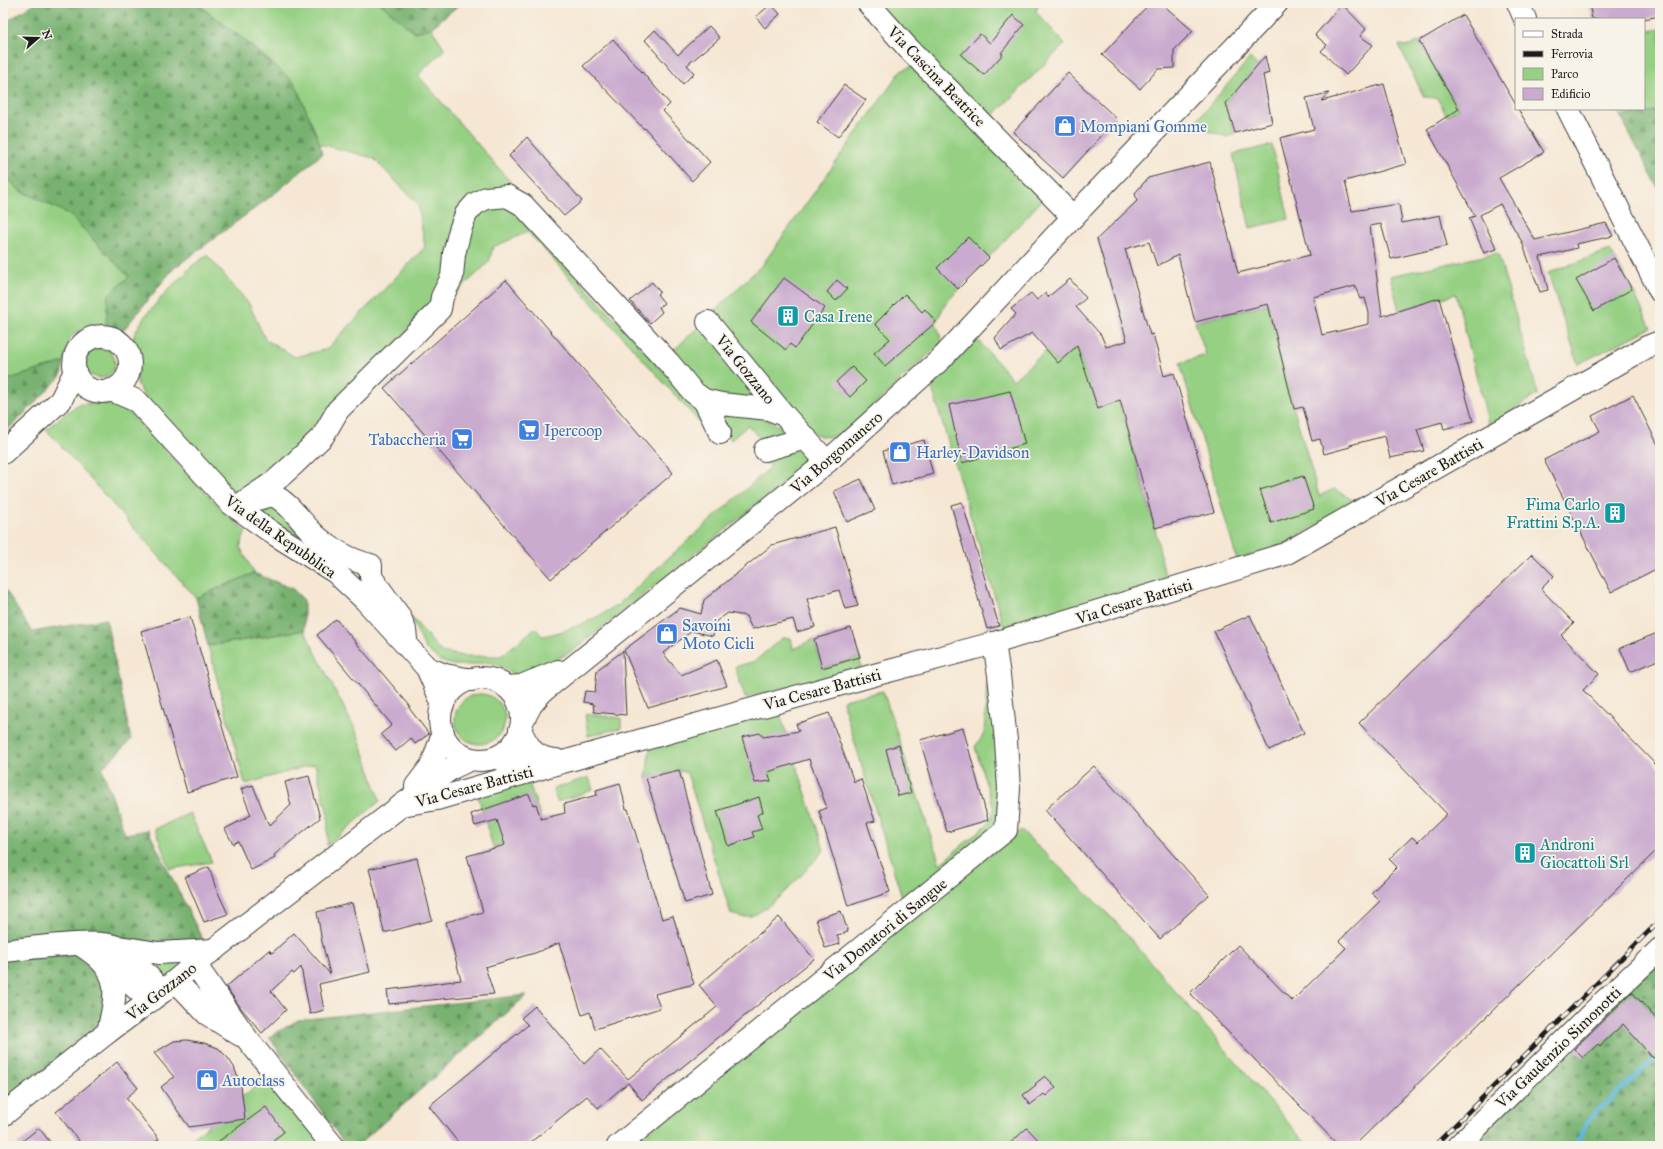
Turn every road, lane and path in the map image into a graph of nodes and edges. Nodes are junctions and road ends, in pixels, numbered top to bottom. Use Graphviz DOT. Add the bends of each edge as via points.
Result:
graph roads {
  1 [pos="868,3"];
  2 [pos="1277,3"];
  3 [pos="1518,3"];
  4 [pos="1525,18"];
  5 [pos="1569,110"];
  6 [pos="1073,217"];
  7 [pos="1660,291"];
  8 [pos="708,322"];
  9 [pos="1660,342"];
  10 [pos="75,371"];
  11 [pos="129,371"];
  12 [pos="102,390"];
  13 [pos="61,400"];
  14 [pos="704,400"];
  15 [pos="137,401"];
  16 [pos="784,415"];
  17 [pos="720,433"];
  18 [pos="806,438"];
  19 [pos="765,450"];
  20 [pos="3,454"];
  21 [pos="827,462"];
  22 [pos="237,502"];
  23 [pos="994,644"];
  24 [pos="408,647"];
  25 [pos="577,662"];
  26 [pos="427,668"];
  27 [pos="472,680"];
  28 [pos="506,687"];
  29 [pos="443,705"];
  30 [pos="521,726"];
  31 [pos="443,733"];
  32 [pos="495,758"];
  33 [pos="471,759"];
  34 [pos="567,760"];
  35 [pos="545,767"];
  36 [pos="402,805"];
  37 [pos="116,947"];
  38 [pos="86,949"];
  39 [pos="1660,949"];
  40 [pos="214,950"];
  41 [pos="3,951"];
  42 [pos="195,964"];
  43 [pos="163,991"];
  44 [pos="108,1032"];
  45 [pos="248,1040"];
  46 [pos="3,1115"];
  47 [pos="333,1146"];
  48 [pos="618,1146"];
  49 [pos="1458,1146"];
  1 -- 6 [label="street, Via Cascina Beatrice" via="907,47"];
  2 -- 6 [label="street, Via Borgomanero"];
  3 -- 4 [label="street"];
  5 -- 7 [label="street"];
  6 -- 21 [label="street, Via Borgomanero" via="942,358"];
  8 -- 16 [label="street, Via Gozzano"];
  9 -- 23 [label="street, Via Cesare Battisti" via="1647,347 1286,554"];
  10 -- 11 [label="street, Via della Repubblica" via="74,357 79,348 87,340 100,336 113,338 122,345 129,359"];
  10 -- 12 [label="street, Via della Repubblica" via="81,383"];
  10 -- 13 [label="street, Via della Repubblica"];
  11 -- 12 [label="street, Via della Repubblica" via="122,383"];
  11 -- 15 [label="street, Via della Repubblica"];
  12 -- 13 [label="street, Via della Repubblica"];
  12 -- 15 [label="street, Via della Repubblica"];
  13 -- 20 [label="street, Via della Repubblica"];
  14 -- 16 [label="street, Via Gozzano" via="769,410"];
  14 -- 17 [label="street"];
  14 -- 22 [label="street" via="693,392 523,205 507,196 486,198 475,204 466,214 454,254 452,277 442,297 440,309 338,410 323,436 293,465 274,482"];
  15 -- 22 [label="street, Via della Repubblica"];
  16 -- 18 [label="street, Via Gozzano"];
  18 -- 19 [label="street"];
  18 -- 21 [label="street, Via Gozzano"];
  21 -- 25 [label="street, Via Borgomanero"];
  22 -- 24 [label="street, Via della Repubblica" via="274,534 335,572"];
  22 -- 24 [label="street" via="273,495 283,500 312,533 358,562 371,565 371,577 400,618"];
  23 -- 34 [label="street, Via Cesare Battisti"];
  23 -- 48 [label="street, Via Donatori di Sangue" via="1007,749 1009,789 1006,830"];
  24 -- 26 [label="street, Via della Repubblica"];
  25 -- 28 [label="street, Via Borgomanero" via="521,686"];
  25 -- 30 [label="street, Via Borgomanero" via="542,692 531,705"];
  26 -- 27 [label="street, Via della Repubblica" via="445,675"];
  26 -- 29 [label="street, Via della Repubblica"];
  27 -- 28 [label="street" via="492,680"];
  27 -- 29 [label="street" via="455,689"];
  28 -- 30 [label="street" via="518,702"];
  29 -- 31 [label="street" via="440,720"];
  30 -- 32 [label="street" via="516,741 502,755"];
  30 -- 34 [label="street, Via Cesare Battisti" via="527,745 540,757"];
  31 -- 33 [label="street" via="453,749"];
  31 -- 36 [label="street" via="432,765"];
  32 -- 33 [label="street"];
  32 -- 35 [label="street, Via Cesare Battisti"];
  33 -- 36 [label="street" via="452,768"];
  34 -- 35 [label="street, Via Cesare Battisti"];
  35 -- 36 [label="street, Via Cesare Battisti" via="437,799"];
  36 -- 40 [label="street, Via Gozzano"];
  37 -- 38 [label="street" via="106,943"];
  37 -- 40 [label="street" via="158,953"];
  37 -- 43 [label="street" via="135,960"];
  38 -- 41 [label="street"];
  38 -- 43 [label="street"];
  38 -- 44 [label="street" via="112,975 115,987 114,1010"];
  39 -- 49 [label="street, Via Gaudenzio Simonotti"];
  40 -- 42 [label="street, Via Gozzano"];
  42 -- 43 [label="street, Via Gozzano"];
  42 -- 45 [label="street"];
  43 -- 44 [label="street, Via Gozzano"];
  43 -- 45 [label="street" via="207,1014"];
  44 -- 46 [label="street, Via Gozzano"];
  45 -- 47 [label="street"];
}
